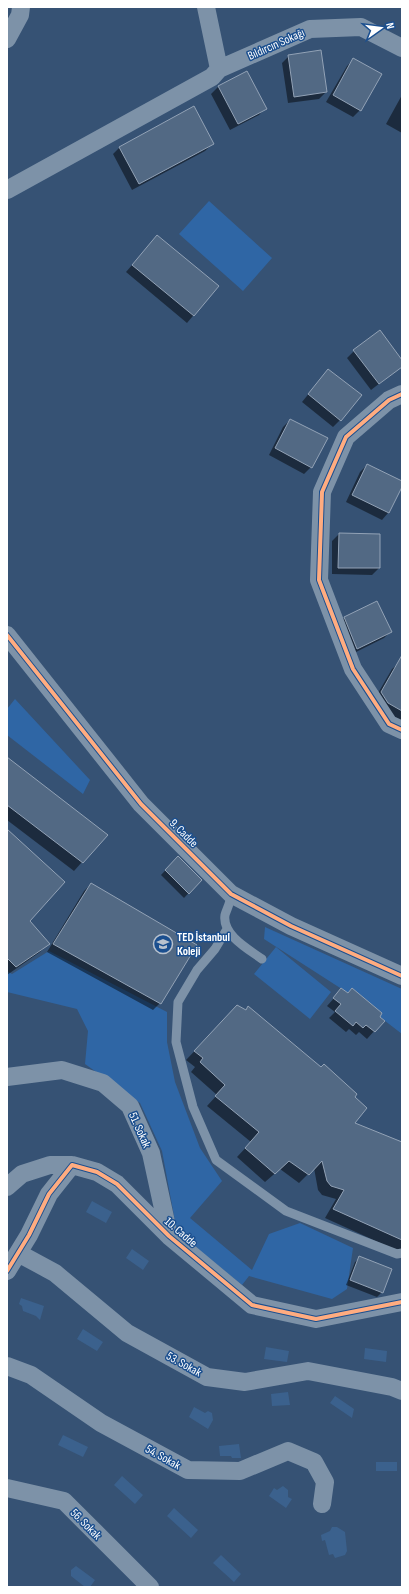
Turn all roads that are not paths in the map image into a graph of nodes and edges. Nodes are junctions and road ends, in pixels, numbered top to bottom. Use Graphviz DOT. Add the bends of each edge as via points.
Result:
graph roads {
  1 [pos="21,7"];
  2 [pos="206,7"];
  3 [pos="7,39"];
  4 [pos="402,48"];
  5 [pos="219,69"];
  6 [pos="7,190"];
  7 [pos="402,394"];
  8 [pos="7,635"];
  9 [pos="402,730"];
  10 [pos="231,894"];
  11 [pos="227,930"];
  12 [pos="262,959"];
  13 [pos="402,976"];
  14 [pos="7,1077"];
  15 [pos="72,1166"];
  16 [pos="7,1187"];
  17 [pos="169,1236"];
  18 [pos="18,1253"];
  19 [pos="402,1254"];
  20 [pos="7,1271"];
  21 [pos="402,1302"];
  22 [pos="7,1366"];
  23 [pos="402,1392"];
  24 [pos="7,1488"];
  25 [pos="322,1504"];
  26 [pos="150,1587"];
  1 -- 3 [label="street" via="20,15"];
  2 -- 5 [label="street"];
  4 -- 5 [label="street, Bıldırcın Sokağı" via="361,27 310,29"];
  5 -- 6 [label="street, Bıldırcın Sokağı" via="212,77"];
  7 -- 9 [label="street" via="389,400 346,437 322,492 319,580 353,670 389,724"];
  8 -- 10 [label="street, 9. Cadde" via="141,804"];
  10 -- 11 [label="lane" via="225,916"];
  10 -- 13 [label="street, 9. Cadde" via="291,926"];
  11 -- 12 [label="lane"];
  11 -- 19 [label="lane" via="197,970 178,1002 176,1042 193,1108 216,1160 286,1210"];
  14 -- 17 [label="street, 51. Sokak" via="62,1070 103,1083 130,1106 151,1153"];
  15 -- 16 [label="street, 10. Cadde" via="50,1165 22,1174"];
  15 -- 17 [label="street, 10. Cadde" via="97,1172 116,1184"];
  15 -- 18 [label="street" via="49,1194"];
  17 -- 21 [label="street, 10. Cadde" via="252,1305 316,1318"];
  18 -- 20 [label="street"];
  18 -- 23 [label="street, 53. Sokak" via="55,1273 127,1333 207,1377 245,1382 308,1372 392,1387"];
  22 -- 25 [label="street, 54. Sokak" via="31,1375 101,1423 188,1470 240,1471 288,1451 314,1462 325,1482"];
  24 -- 26 [label="street, 56. Sokak" via="64,1501"];
}
